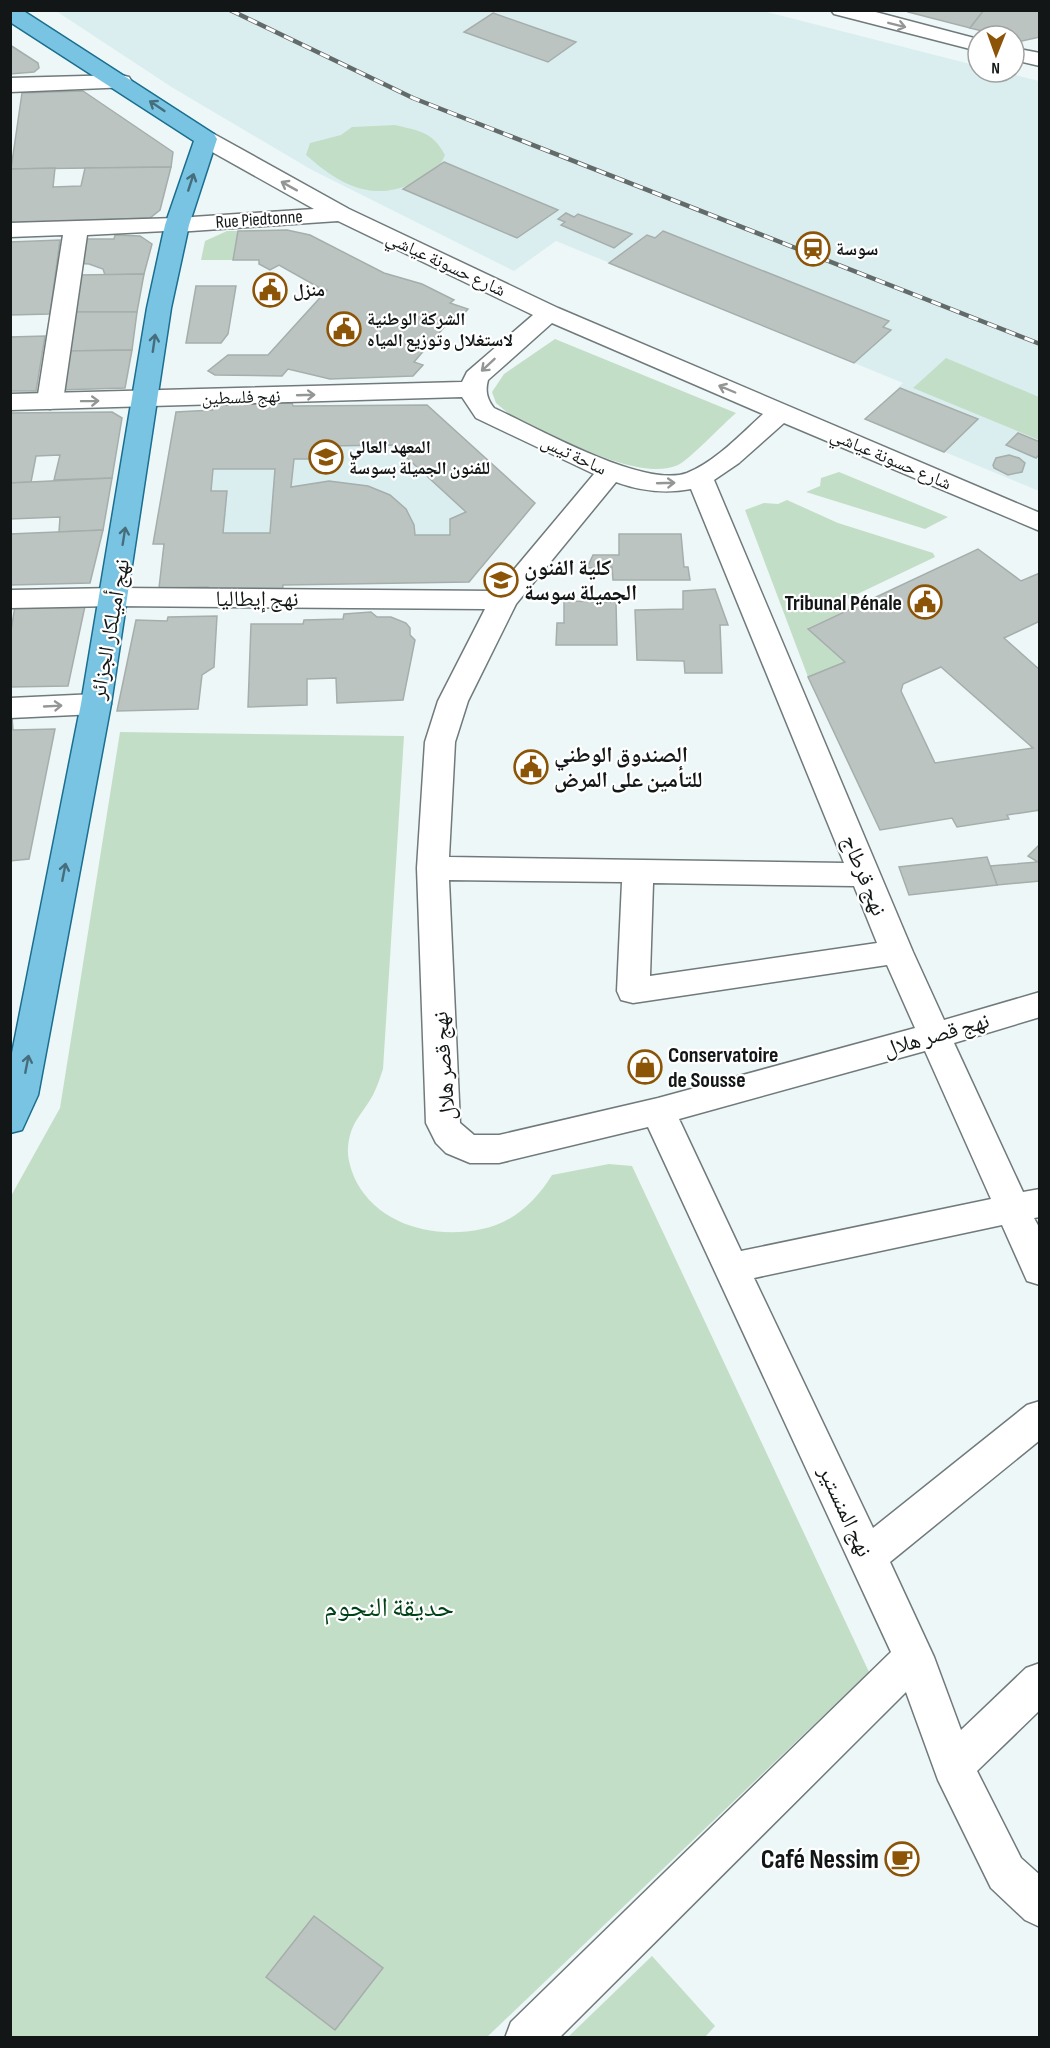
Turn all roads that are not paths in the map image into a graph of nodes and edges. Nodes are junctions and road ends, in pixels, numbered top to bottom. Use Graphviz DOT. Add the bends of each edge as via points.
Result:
graph roads {
  1 [pos="841,10"];
  2 [pos="10,12"];
  3 [pos="966,42"];
  4 [pos="121,82"];
  5 [pos="10,85"];
  6 [pos="206,139"];
  7 [pos="341,214"];
  8 [pos="177,225"];
  9 [pos="76,228"];
  10 [pos="10,230"];
  11 [pos="549,313"];
  12 [pos="472,389"];
  13 [pos="145,400"];
  14 [pos="50,401"];
  15 [pos="10,402"];
  16 [pos="781,412"];
  17 [pos="610,472"];
  18 [pos="699,477"];
  19 [pos="1040,523"];
  20 [pos="115,597"];
  21 [pos="10,599"];
  22 [pos="504,600"];
  23 [pos="96,704"];
  24 [pos="10,708"];
  25 [pos="433,868"];
  26 [pos="638,872"];
  27 [pos="865,875"];
  28 [pos="897,952"];
  29 [pos="1040,1004"];
  30 [pos="934,1036"];
  31 [pos="658,1111"];
  32 [pos="10,1120"];
  33 [pos="1025,1205"];
  34 [pos="730,1268"];
  35 [pos="1040,1270"];
  36 [pos="1040,1417"];
  37 [pos="867,1557"];
  38 [pos="914,1657"];
  39 [pos="1040,1682"];
  40 [pos="953,1766"];
  41 [pos="1040,1905"];
  42 [pos="527,2037"];
  1 -- 3 [label="street, one-way"];
  2 -- 4 [label="main road, شارع حسونة عياشي"];
  4 -- 5 [label="street"];
  6 -- 4 [label="main road, شارع حسونة عياشي, one-way"];
  7 -- 6 [label="street, شارع حسونة عياشي, one-way"];
  8 -- 6 [label="main road, نهج أميلكار الجزائر, one-way"];
  7 -- 8 [label="street, Rue Piedtonne"];
  7 -- 11 [label="street, شارع حسونة عياشي"];
  8 -- 9 [label="street, Rue Piedtonne"];
  13 -- 8 [label="main road, نهج أميلكار الجزائر, one-way"];
  9 -- 10 [label="street, Rue Piedtonne"];
  9 -- 14 [label="street"];
  11 -- 12 [label="street, one-way" via="486,366"];
  16 -- 11 [label="street, شارع حسونة عياشي, one-way"];
  13 -- 12 [label="street, نهج فلسطين, one-way"];
  12 -- 17 [label="street, ساحة تيس" via="475,402 485,413"];
  14 -- 13 [label="street, نهج فلسطين, one-way"];
  20 -- 13 [label="main road, نهج أميلكار الجزائر, one-way"];
  14 -- 15 [label="street, نهج فلسطين"];
  16 -- 18 [label="street, ساحة تيس"];
  16 -- 19 [label="street, شارع حسونة عياشي"];
  17 -- 18 [label="street, ساحة تيس, one-way" via="642,482 667,484"];
  17 -- 22 [label="street, نهج قصر هلال"];
  18 -- 27 [label="street, نهج قرطاج"];
  20 -- 21 [label="street, نهج إيطاليا"];
  20 -- 22 [label="street, نهج إيطاليا"];
  20 -- 23 [label="main road, نهج أميلكار الجزائر"];
  22 -- 25 [label="street, نهج قصر هلال" via="445,721 440,742"];
  24 -- 23 [label="street, one-way"];
  32 -- 23 [label="main road, نهج أميلكار الجزائر, one-way" via="21,1095"];
  25 -- 26 [label="street"];
  25 -- 31 [label="street, نهج قصر هلال" via="443,1123 448,1133 470,1149 485,1150"];
  26 -- 27 [label="street"];
  26 -- 28 [label="street" via="633,991"];
  27 -- 28 [label="street, نهج قرطاج"];
  28 -- 30 [label="street, نهج قرطاج"];
  29 -- 30 [label="street, نهج قصر هلال"];
  30 -- 31 [label="street, نهج قصر هلال"];
  30 -- 33 [label="street, نهج قرطاج"];
  31 -- 34 [label="street, نهج المنستير"];
  33 -- 34 [label="street"];
  33 -- 35 [label="street, نهج قرطاج"];
  34 -- 37 [label="street, نهج المنستير"];
  36 -- 37 [label="street"];
  37 -- 38 [label="street, نهج المنستير"];
  38 -- 40 [label="street, نهج المنستير"];
  38 -- 42 [label="street"];
  39 -- 40 [label="street"];
  40 -- 41 [label="street, نهج المنستير" via="1006,1873"];
}
